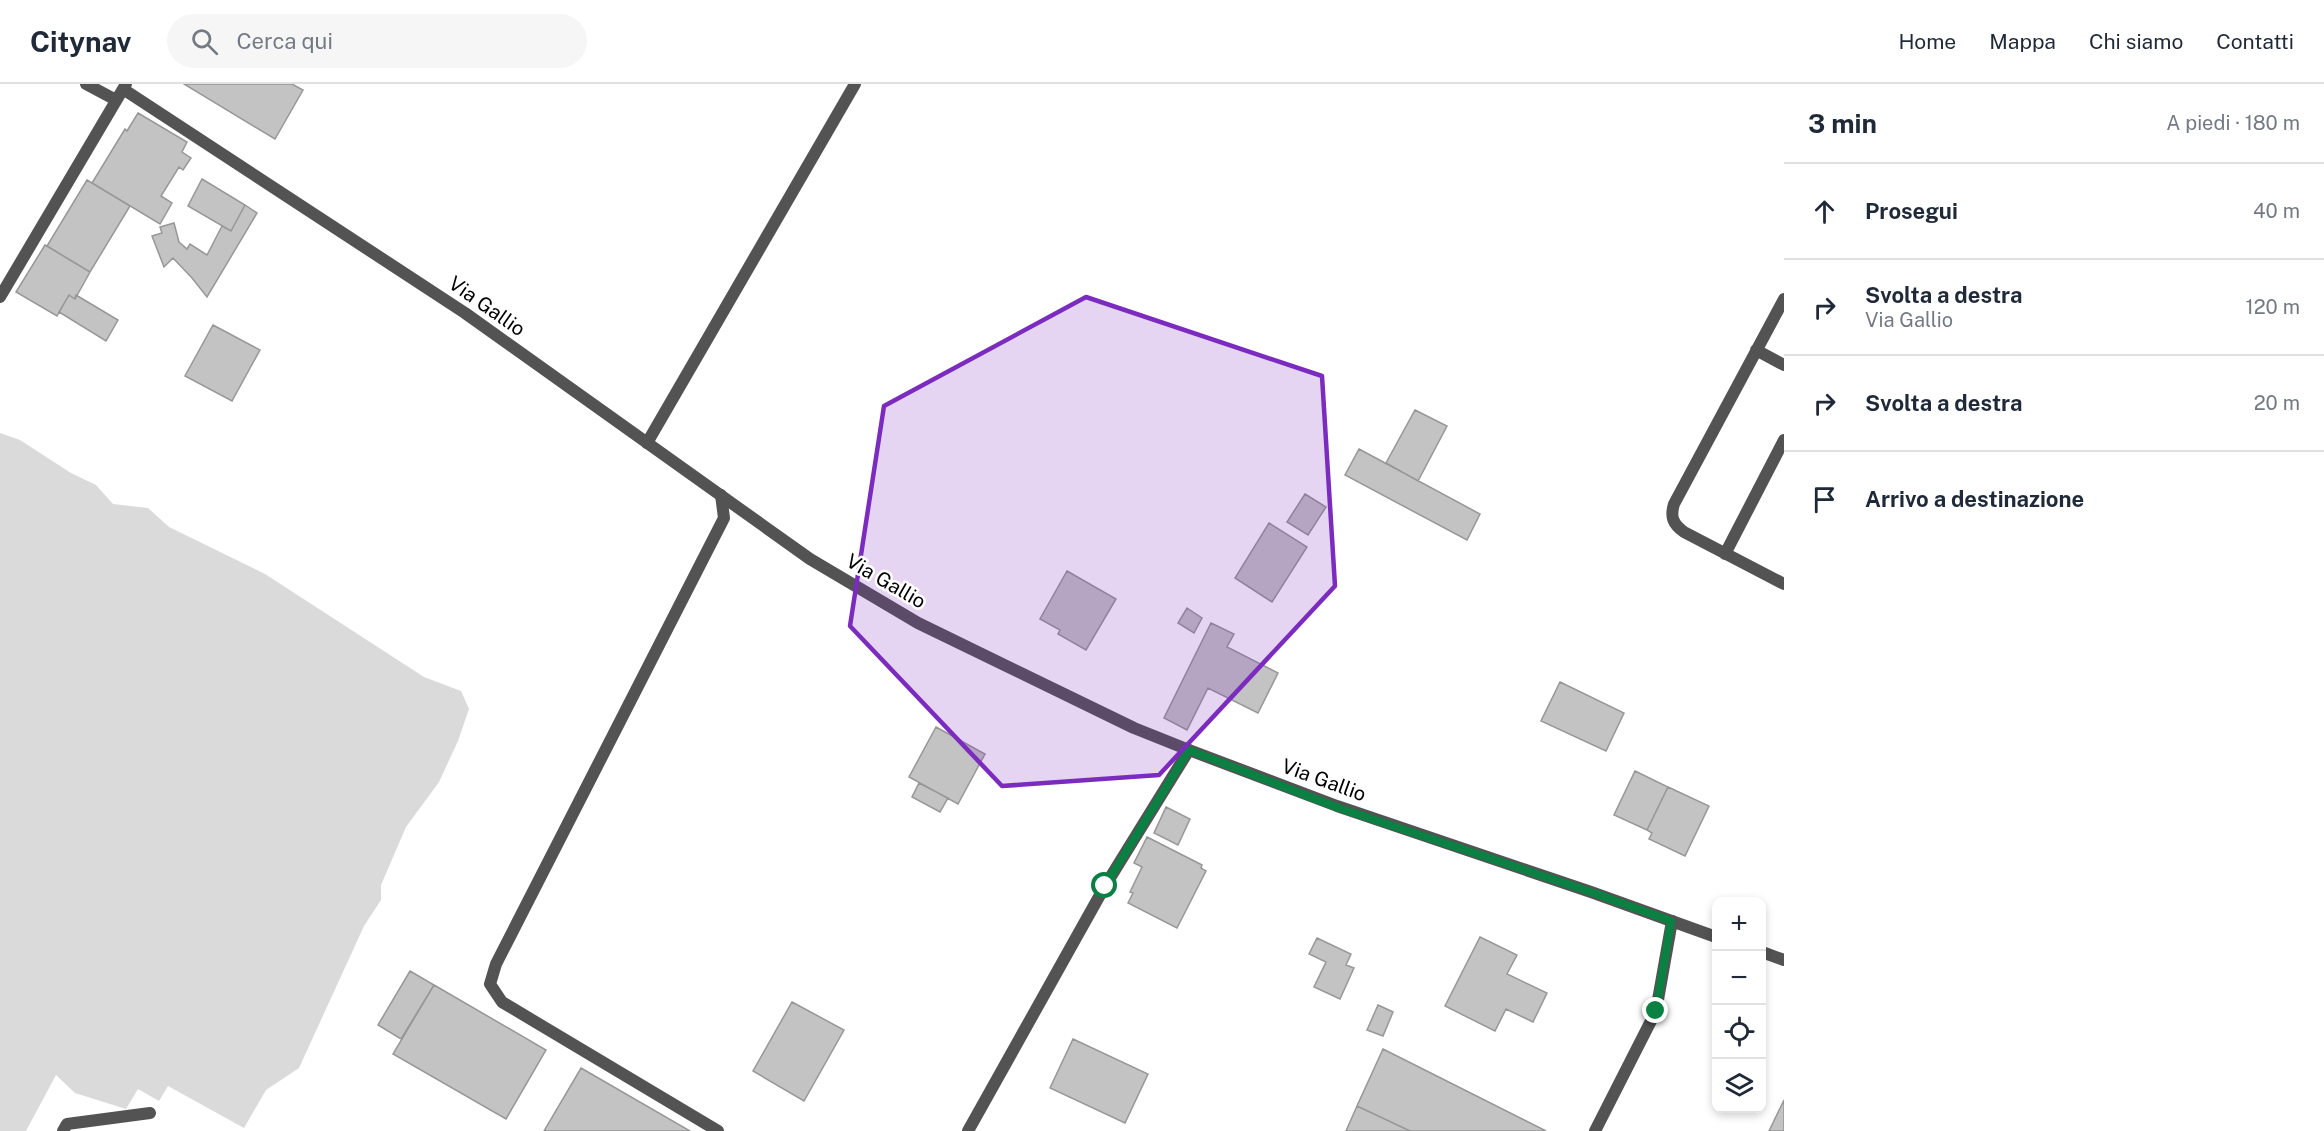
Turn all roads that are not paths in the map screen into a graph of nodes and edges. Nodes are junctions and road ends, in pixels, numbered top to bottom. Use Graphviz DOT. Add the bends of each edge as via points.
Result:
graph roads {
  1 [pos="87,84"];
  2 [pos="855,84"];
  3 [pos="122,91"];
  4 [pos="0,297"];
  5 [pos="1784,299"];
  6 [pos="1756,350"];
  7 [pos="1784,365"];
  8 [pos="1784,440"];
  9 [pos="647,442"];
  10 [pos="721,495"];
  11 [pos="1725,554"];
  12 [pos="1784,584"];
  13 [pos="1189,750"];
  14 [pos="1671,921"];
  15 [pos="1712,936"];
  16 [pos="1766,954"];
  17 [pos="1784,960"];
  18 [pos="150,1113"];
  19 [pos="63,1131"];
  20 [pos="718,1131"];
  21 [pos="968,1131"];
  22 [pos="1595,1131"];
  1 -- 3 [label="street, Via Gallio"];
  2 -- 9 [label="street"];
  3 -- 4 [label="street"];
  3 -- 9 [label="street, Via Gallio" via="465,313"];
  5 -- 6 [label="street"];
  6 -- 7 [label="street"];
  6 -- 11 [label="street" via="1671,513 1678,527"];
  8 -- 11 [label="street"];
  9 -- 10 [label="street, Via Gallio"];
  10 -- 13 [label="street, Via Gallio" via="810,559 918,623 1134,728"];
  10 -- 20 [label="street" via="724,518 496,964 490,984 501,1002"];
  11 -- 12 [label="street"];
  13 -- 14 [label="street, Via Gallio" via="1336,807"];
  13 -- 21 [label="street" via="1105,886"];
  14 -- 15 [label="street, Via Gallio"];
  14 -- 22 [label="street" via="1656,1011"];
  16 -- 17 [label="street"];
  18 -- 19 [label="street" via="67,1124"];
}
